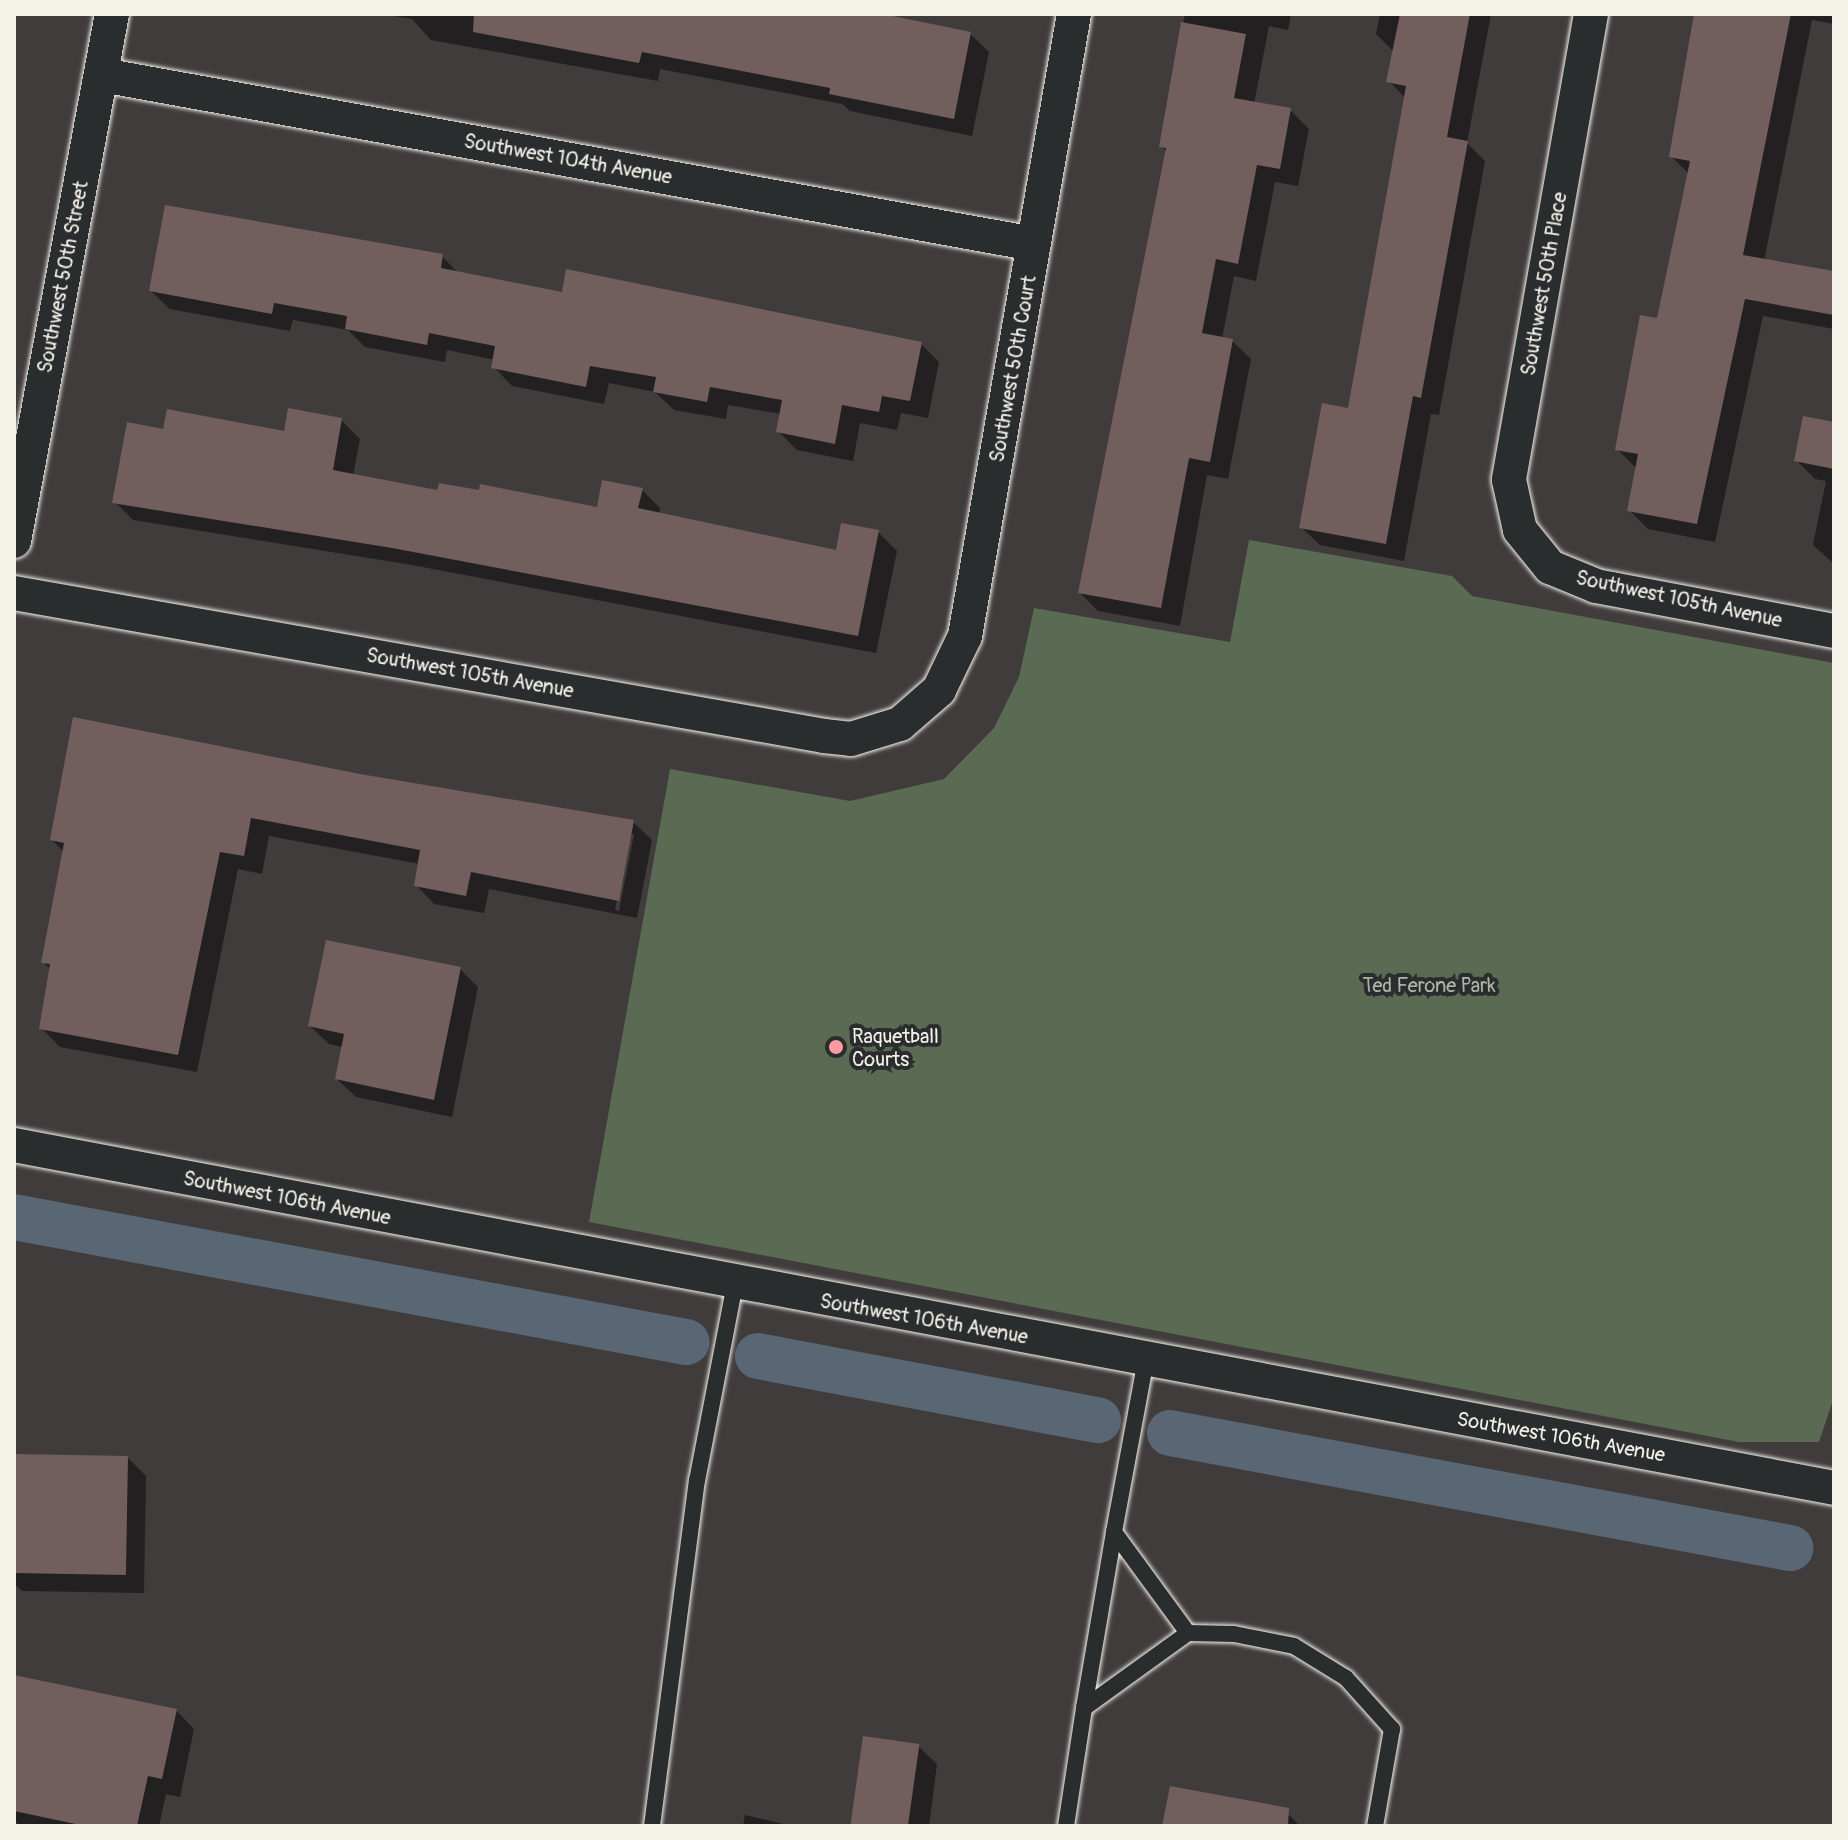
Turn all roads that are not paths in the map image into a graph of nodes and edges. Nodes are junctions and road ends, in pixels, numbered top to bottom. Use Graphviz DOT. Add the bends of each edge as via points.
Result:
graph roads {
  1 [pos="112,14"];
  2 [pos="1074,14"];
  3 [pos="1591,14"];
  4 [pos="102,75"];
  5 [pos="1034,244"];
  6 [pos="14,541"];
  7 [pos="1533,550"];
  8 [pos="14,593"];
  9 [pos="1834,631"];
  10 [pos="920,710"];
  11 [pos="14,1145"];
  12 [pos="735,1284"];
  13 [pos="1146,1360"];
  14 [pos="1834,1488"];
  15 [pos="1114,1532"];
  16 [pos="1188,1633"];
  17 [pos="1084,1708"];
  18 [pos="652,1826"];
  19 [pos="1066,1826"];
  20 [pos="1375,1826"];
  1 -- 4 [label="street, Southwest 50th Street"];
  2 -- 5 [label="street, Southwest 50th Court"];
  3 -- 7 [label="street, Southwest 50th Place" via="1509,480 1512,508"];
  4 -- 5 [label="street, Southwest 104th Avenue"];
  4 -- 6 [label="street, Southwest 50th Street"];
  5 -- 10 [label="street, Southwest 50th Court" via="965,636 956,665"];
  7 -- 9 [label="street, Southwest 105th Avenue" via="1550,567 1596,586"];
  8 -- 10 [label="street, Southwest 105th Avenue" via="824,736 876,735"];
  11 -- 12 [label="street, Southwest 106th Avenue"];
  12 -- 13 [label="street, Southwest 106th Avenue"];
  12 -- 18 [label="lane" via="697,1481"];
  13 -- 14 [label="street, Southwest 106th Avenue"];
  13 -- 15 [label="lane"];
  15 -- 16 [label="lane"];
  15 -- 17 [label="lane"];
  16 -- 17 [label="lane"];
  16 -- 20 [label="lane" via="1234,1634 1294,1646 1346,1678 1392,1729"];
  17 -- 19 [label="lane"];
}
